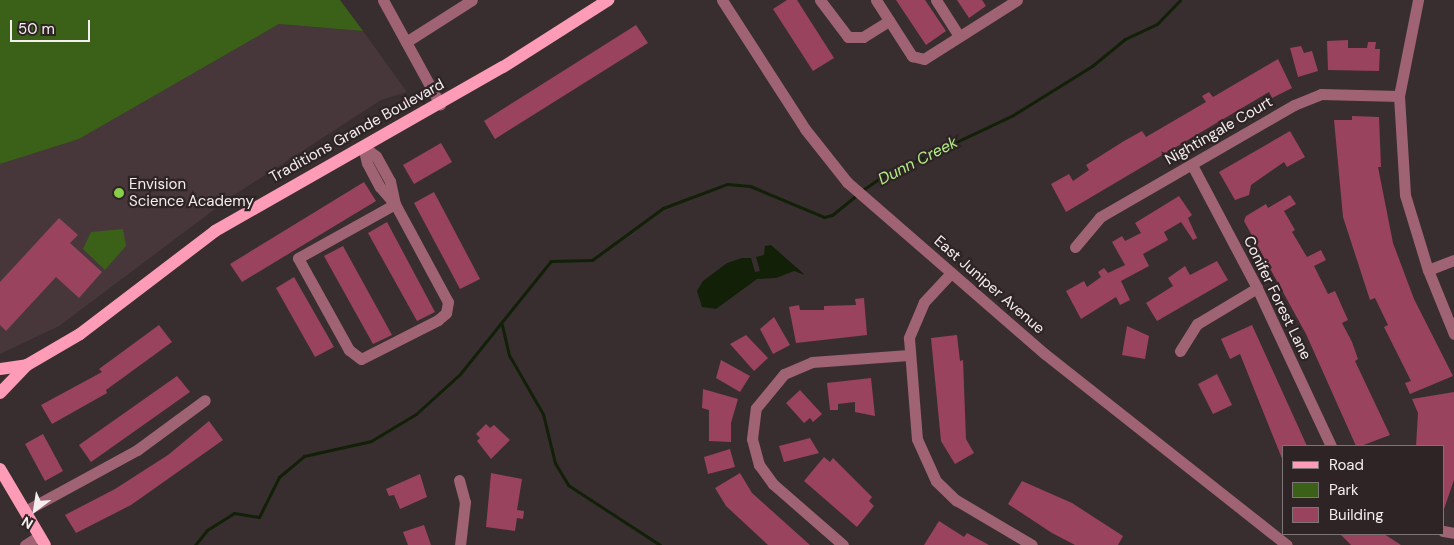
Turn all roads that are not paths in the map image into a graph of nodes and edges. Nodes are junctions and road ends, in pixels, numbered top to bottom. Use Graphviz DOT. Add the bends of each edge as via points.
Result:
graph roads {
  1 [pos="383,0"];
  2 [pos="472,0"];
  3 [pos="608,0"];
  4 [pos="722,0"];
  5 [pos="820,0"];
  6 [pos="876,0"];
  7 [pos="936,0"];
  8 [pos="1017,0"];
  9 [pos="1418,0"];
  10 [pos="1001,4"];
  11 [pos="889,21"];
  12 [pos="960,36"];
  13 [pos="406,42"];
  14 [pos="1399,96"];
  15 [pos="440,104"];
  16 [pos="364,146"];
  17 [pos="1192,165"];
  18 [pos="396,204"];
  19 [pos="1075,247"];
  20 [pos="1454,260"];
  21 [pos="1428,270"];
  22 [pos="951,273"];
  23 [pos="1257,288"];
  24 [pos="1454,334"];
  25 [pos="1180,351"];
  26 [pos="909,355"];
  27 [pos="27,365"];
  28 [pos="0,369"];
  29 [pos="0,393"];
  30 [pos="205,400"];
  31 [pos="1331,445"];
  32 [pos="0,468"];
  33 [pos="458,480"];
  34 [pos="25,512"];
  35 [pos="42,541"];
  36 [pos="25,545"];
  37 [pos="460,545"];
  38 [pos="843,545"];
  39 [pos="1032,545"];
  40 [pos="1287,545"];
  1 -- 13 [label="street"];
  2 -- 13 [label="street"];
  3 -- 15 [label="main road, Traditions Grande Boulevard"];
  4 -- 22 [label="street, East Juniper Avenue" via="805,129 840,174"];
  5 -- 11 [label="street" via="848,37 863,37"];
  6 -- 11 [label="street"];
  7 -- 12 [label="street"];
  8 -- 10 [label="street"];
  9 -- 14 [label="street"];
  10 -- 12 [label="street"];
  11 -- 12 [label="street" via="912,56 924,59"];
  13 -- 15 [label="street"];
  14 -- 17 [label="street, Nightingale Court" via="1321,94 1294,105"];
  14 -- 21 [label="street" via="1405,195"];
  15 -- 16 [label="main road, Traditions Grande Boulevard"];
  16 -- 18 [label="street" via="366,163 380,187"];
  16 -- 27 [label="main road, Traditions Grande Boulevard" via="215,232 80,334"];
  17 -- 19 [label="street, Nightingale Court" via="1100,217"];
  17 -- 23 [label="street, Conifer Forest Lane"];
  18 -- 18 [label="street" via="298,258 348,350 361,359 438,320 448,308 444,292"];
  20 -- 21 [label="street"];
  21 -- 24 [label="street"];
  22 -- 26 [label="street" via="916,317"];
  22 -- 40 [label="street, East Juniper Avenue" via="1045,354"];
  23 -- 25 [label="street" via="1197,324"];
  23 -- 31 [label="street, Conifer Forest Lane"];
  26 -- 38 [label="street" via="812,362 784,374 756,408 752,439 759,465 773,484"];
  26 -- 39 [label="street" via="917,439 936,481 956,500"];
  27 -- 28 [label="main road, Traditions Grande Boulevard"];
  27 -- 29 [label="main road, Traditions Grande Boulevard"];
  30 -- 34 [label="street" via="137,450"];
  32 -- 34 [label="main road"];
  33 -- 37 [label="street" via="465,502"];
  34 -- 35 [label="main road"];
  35 -- 36 [label="street"];
}
